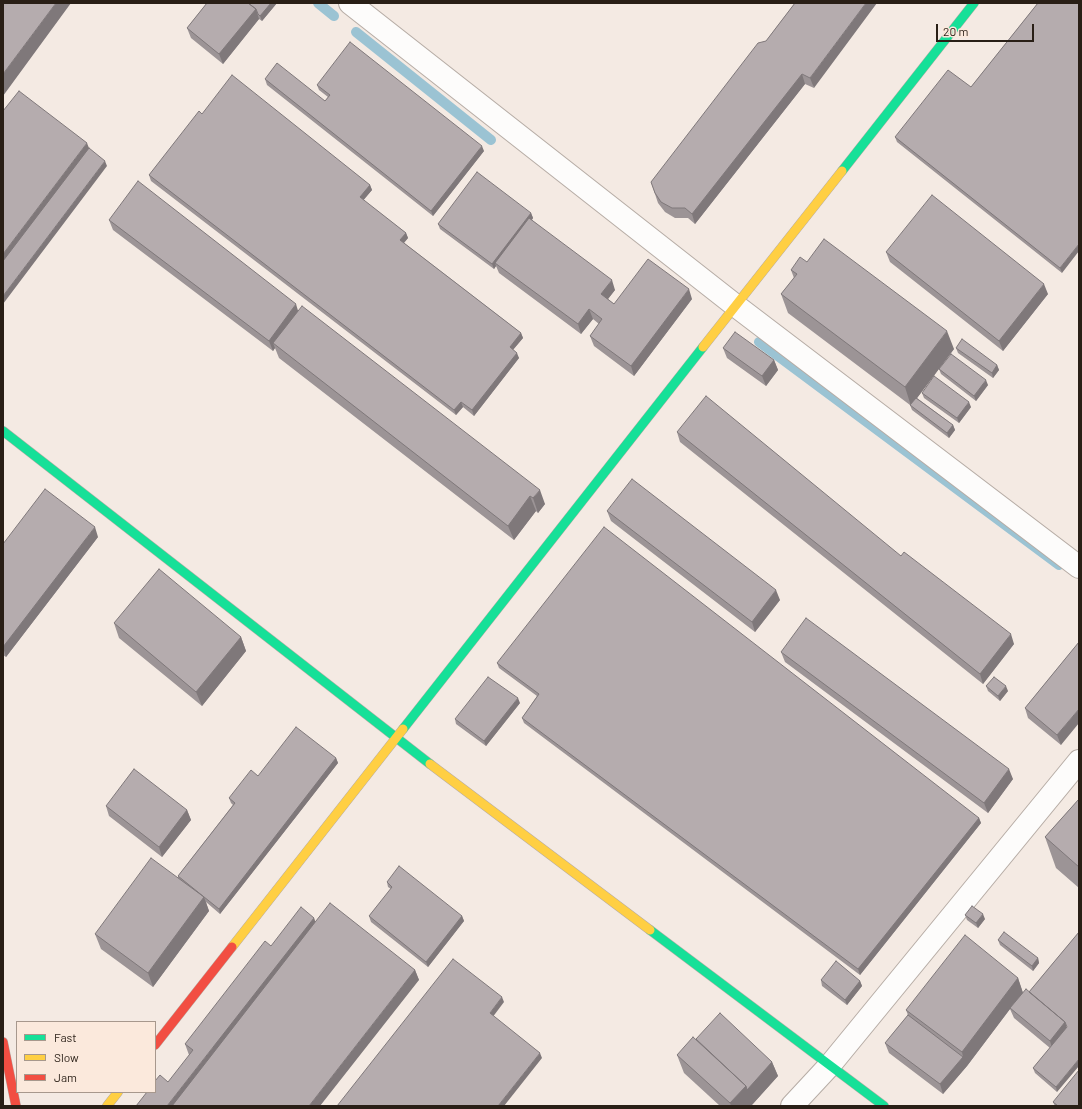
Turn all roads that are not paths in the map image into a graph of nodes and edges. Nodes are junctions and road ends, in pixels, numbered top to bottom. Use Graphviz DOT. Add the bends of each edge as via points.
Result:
graph roads {
  1 [pos="350,3"];
  2 [pos="974,3"];
  3 [pos="736,306"];
  4 [pos="3,431"];
  5 [pos="1079,567"];
  6 [pos="396,739"];
  7 [pos="1079,761"];
  8 [pos="3,1042"];
  9 [pos="156,1044"];
  10 [pos="830,1064"];
  11 [pos="117,1093"];
  12 [pos="16,1106"];
  13 [pos="107,1106"];
  14 [pos="792,1106"];
  15 [pos="884,1106"];
  1 -- 3 [label="street"];
  2 -- 3 [label="street"];
  3 -- 5 [label="street"];
  3 -- 6 [label="street"];
  4 -- 6 [label="street"];
  6 -- 9 [label="street"];
  6 -- 10 [label="street"];
  7 -- 10 [label="street"];
  8 -- 12 [label="street"];
  10 -- 14 [label="street"];
  10 -- 15 [label="street"];
  11 -- 13 [label="street"];
}
